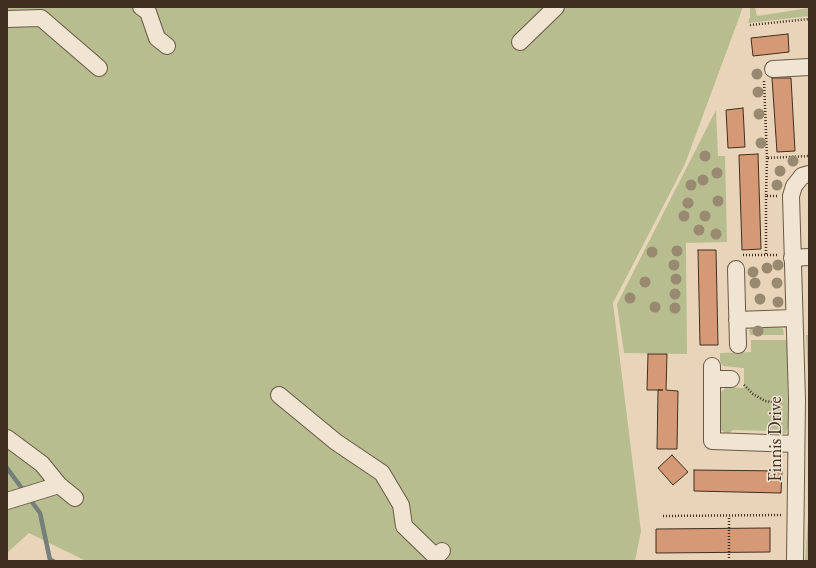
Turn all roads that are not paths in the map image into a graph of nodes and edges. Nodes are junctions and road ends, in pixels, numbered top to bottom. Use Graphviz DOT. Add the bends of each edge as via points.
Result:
graph roads {
  1 [pos="141,7"];
  2 [pos="556,7"];
  3 [pos="7,19"];
  4 [pos="520,42"];
  5 [pos="168,46"];
  6 [pos="809,67"];
  7 [pos="99,68"];
  8 [pos="773,69"];
  9 [pos="809,174"];
  10 [pos="792,256"];
  11 [pos="809,257"];
  12 [pos="736,269"];
  13 [pos="793,318"];
  14 [pos="737,320"];
  15 [pos="738,345"];
  16 [pos="732,378"];
  17 [pos="279,395"];
  18 [pos="7,438"];
  19 [pos="796,444"];
  20 [pos="59,486"];
  21 [pos="22,497"];
  22 [pos="75,498"];
  23 [pos="442,550"];
  24 [pos="795,561"];
  1 -- 5 [label="street" via="148,12 157,38"];
  2 -- 4 [label="street"];
  3 -- 7 [label="street" via="41,18"];
  6 -- 8 [label="street"];
  9 -- 10 [label="street, Finnis Drive" via="802,176 792,191"];
  10 -- 11 [label="street"];
  10 -- 13 [label="street, Finnis Drive"];
  12 -- 14 [label="street"];
  13 -- 14 [label="street"];
  13 -- 19 [label="street, Finnis Drive"];
  14 -- 15 [label="street"];
  16 -- 19 [label="street" via="712,372 712,441"];
  17 -- 23 [label="street" via="336,442 382,473 401,504 404,526 436,557"];
  18 -- 20 [label="street" via="42,464"];
  19 -- 24 [label="street, Finnis Drive"];
  20 -- 21 [label="street"];
  20 -- 22 [label="street"];
}
